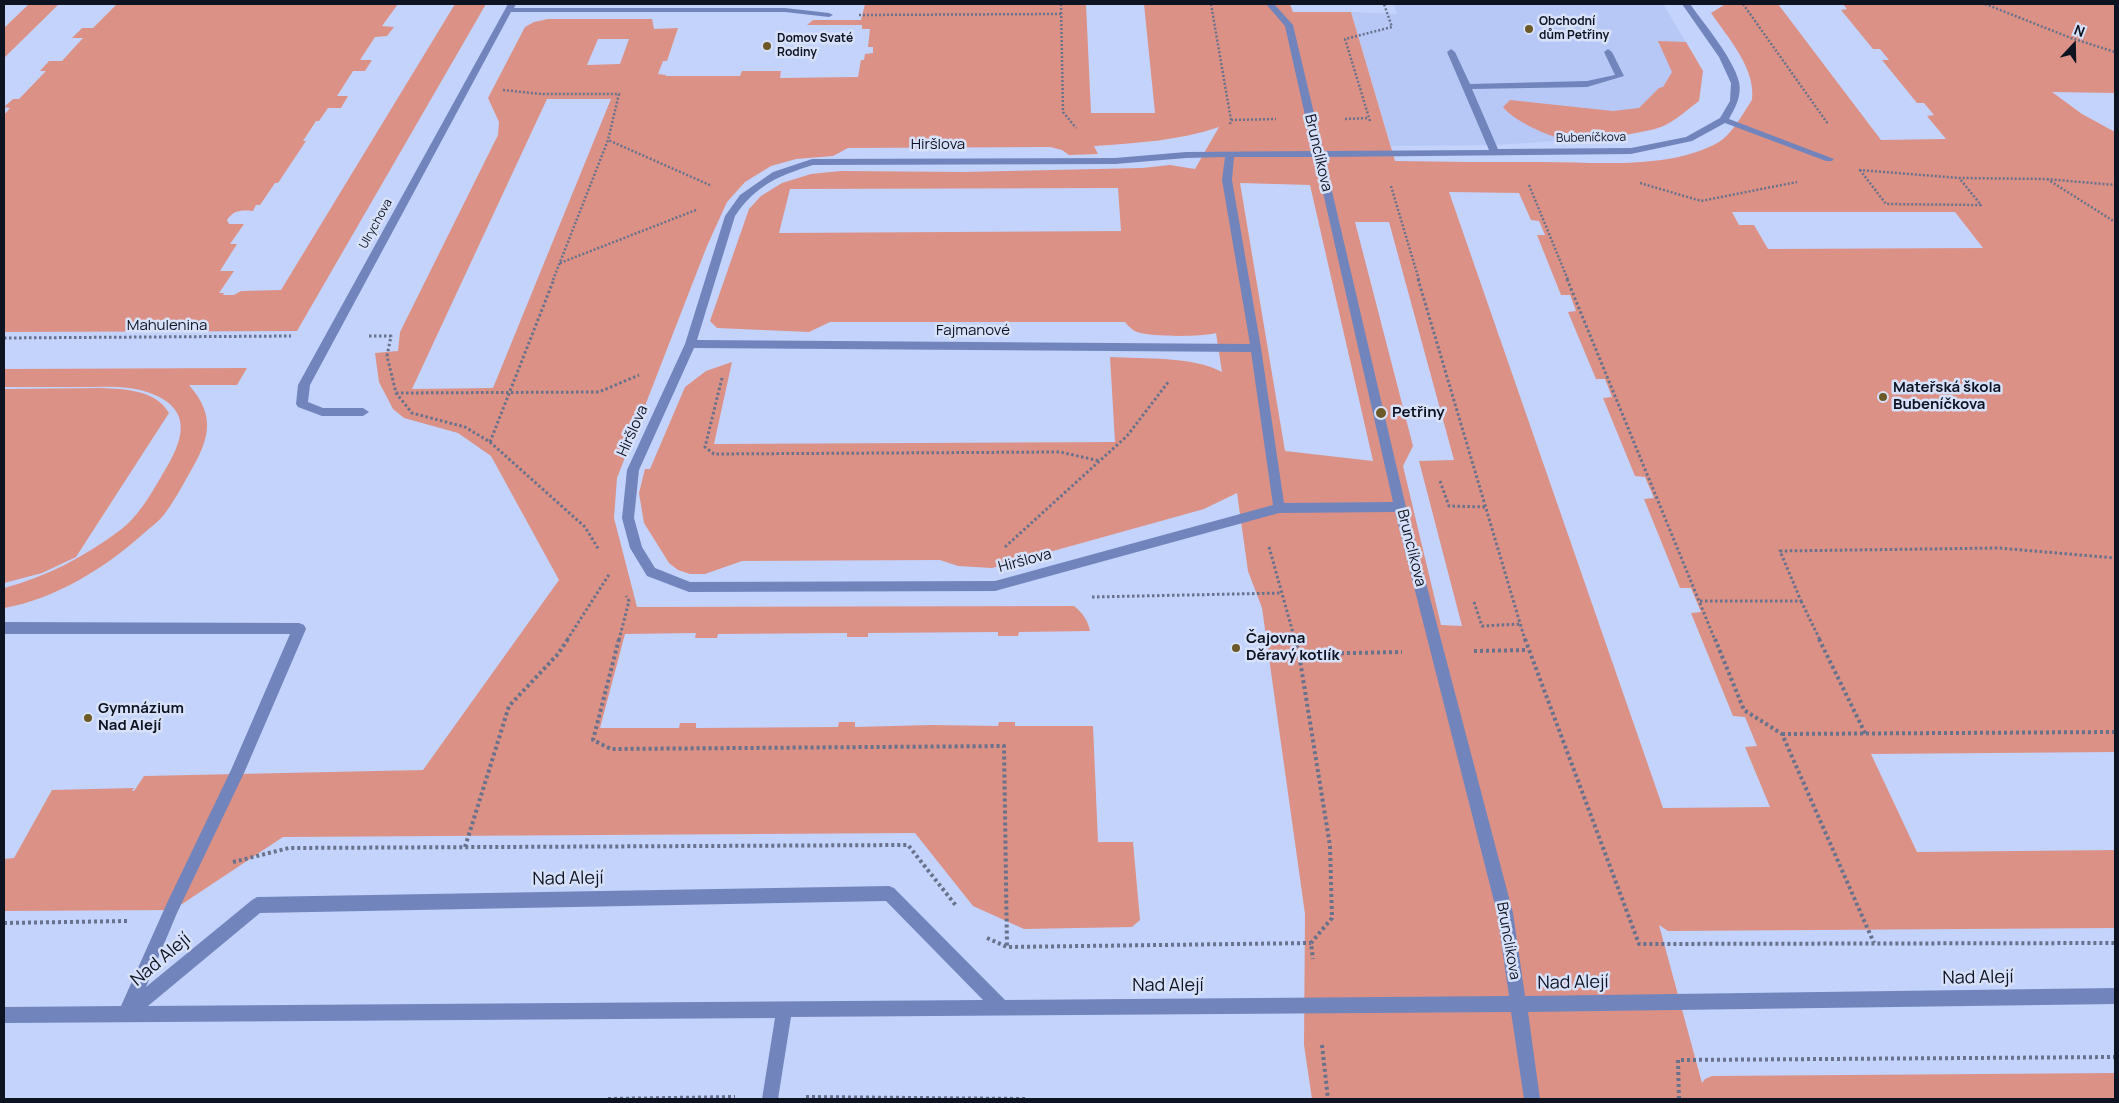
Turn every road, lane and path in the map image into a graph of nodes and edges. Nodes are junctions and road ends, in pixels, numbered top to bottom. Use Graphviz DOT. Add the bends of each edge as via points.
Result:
graph roads {
  1 [pos="1061,4"];
  2 [pos="1211,4"];
  3 [pos="1270,4"];
  4 [pos="1384,4"];
  5 [pos="1686,4"];
  6 [pos="1743,4"];
  7 [pos="1985,4"];
  8 [pos="510,7"];
  9 [pos="786,7"];
  10 [pos="1061,14"];
  11 [pos="829,15"];
  12 [pos="1451,52"];
  13 [pos="1608,52"];
  14 [pos="2115,52"];
  15 [pos="467,86"];
  16 [pos="1467,87"];
  17 [pos="1278,119"];
  18 [pos="1231,120"];
  19 [pos="1724,120"];
  20 [pos="1230,127"];
  21 [pos="1372,127"];
  22 [pos="1832,130"];
  23 [pos="608,140"];
  24 [pos="1495,152"];
  25 [pos="1230,154"];
  26 [pos="1318,154"];
  27 [pos="1829,158"];
  28 [pos="1119,160"];
  29 [pos="1960,178"];
  30 [pos="2046,179"];
  31 [pos="1391,184"];
  32 [pos="1528,184"];
  33 [pos="2115,185"];
  34 [pos="743,196"];
  35 [pos="2115,222"];
  36 [pos="559,263"];
  37 [pos="331,336"];
  38 [pos="4,338"];
  39 [pos="690,344"];
  40 [pos="1193,348"];
  41 [pos="1256,348"];
  42 [pos="723,373"];
  43 [pos="511,392"];
  44 [pos="396,393"];
  45 [pos="364,412"];
  46 [pos="490,442"];
  47 [pos="1100,461"];
  48 [pos="1440,481"];
  49 [pos="1400,507"];
  50 [pos="1486,507"];
  51 [pos="1279,508"];
  52 [pos="1267,539"];
  53 [pos="603,556"];
  54 [pos="2115,558"];
  55 [pos="616,578"];
  56 [pos="961,586"];
  57 [pos="624,594"];
  58 [pos="1474,602"];
  59 [pos="1700,602"];
  60 [pos="1801,602"];
  61 [pos="1521,624"];
  62 [pos="4,628"];
  63 [pos="1528,650"];
  64 [pos="1469,651"];
  65 [pos="1407,652"];
  66 [pos="1299,654"];
  67 [pos="2115,732"];
  68 [pos="1782,734"];
  69 [pos="1866,735"];
  70 [pos="465,847"];
  71 [pos="1874,943"];
  72 [pos="2115,943"];
  73 [pos="1007,947"];
  74 [pos="1313,959"];
  75 [pos="2115,996"];
  76 [pos="1518,1004"];
  77 [pos="1002,1008"];
  78 [pos="784,1009"];
  79 [pos="126,1014"];
  80 [pos="4,1015"];
  81 [pos="1322,1045"];
  82 [pos="2115,1057"];
  83 [pos="770,1098"];
  84 [pos="847,1098"];
  85 [pos="608,1099"];
  86 [pos="1026,1099"];
  87 [pos="1328,1099"];
  88 [pos="1532,1099"];
  89 [pos="1679,1099"];
  1 -- 10 [label="path"];
  2 -- 18 [label="path"];
  3 -- 26 [label="street, Brunclíkova" via="1288,24"];
  4 -- 21 [label="path" via="1392,27 1345,39"];
  5 -- 19 [label="street" via="1723,58 1735,83 1734,101"];
  6 -- 22 [label="path"];
  7 -- 14 [label="path"];
  8 -- 9 [label="street"];
  8 -- 15 [label="street, Ulrychova"];
  9 -- 11 [label="street"];
  10 -- 11 [label="path"];
  10 -- 28 [label="path" via="1063,112 1074,126"];
  12 -- 16 [label="street"];
  13 -- 16 [label="street" via="1620,76 1587,84"];
  15 -- 23 [label="path" via="541,94 619,94"];
  15 -- 37 [label="street, Ulrychova"];
  16 -- 24 [label="street"];
  17 -- 18 [label="path"];
  18 -- 20 [label="path"];
  19 -- 24 [label="street, Bubeníčkova" via="1689,139 1631,151"];
  19 -- 27 [label="street"];
  23 -- 34 [label="path" via="726,192"];
  23 -- 36 [label="path"];
  24 -- 26 [label="street, Bubeníčkova"];
  25 -- 26 [label="street, Hiršlova"];
  25 -- 28 [label="street, Hiršlova"];
  25 -- 41 [label="street" via="1227,180"];
  26 -- 49 [label="street, Brunclíkova"];
  28 -- 34 [label="street, Hiršlova" via="812,162 776,174"];
  29 -- 29 [label="path" via="1981,205 1886,204 1860,170"];
  29 -- 30 [label="path"];
  30 -- 33 [label="path"];
  30 -- 35 [label="path"];
  31 -- 50 [label="path"];
  32 -- 59 [label="path"];
  34 -- 36 [label="path" via="723,200"];
  34 -- 39 [label="street, Hiršlova" via="730,216"];
  36 -- 43 [label="path"];
  37 -- 38 [label="path, Mahulenina"];
  37 -- 44 [label="path, Mahulenina" via="391,336 387,356"];
  37 -- 45 [label="street, Ulrychova" via="304,385 302,404 322,412"];
  39 -- 40 [label="street, Fajmanové"];
  39 -- 56 [label="street, Hiršlova" via="633,470 628,518 636,548 651,572 689,587"];
  40 -- 41 [label="street, Fajmanové"];
  40 -- 47 [label="path" via="1127,436"];
  41 -- 51 [label="street"];
  42 -- 47 [label="path" via="705,447 714,454 1060,452"];
  43 -- 44 [label="path"];
  43 -- 46 [label="path"];
  44 -- 46 [label="path" via="412,413 465,427"];
  46 -- 53 [label="path" via="585,527"];
  47 -- 56 [label="path"];
  48 -- 50 [label="path" via="1449,506"];
  49 -- 51 [label="street, Hiršlova"];
  49 -- 76 [label="street, Brunclíkova" via="1505,914"];
  50 -- 61 [label="path"];
  51 -- 56 [label="street, Hiršlova" via="995,586"];
  52 -- 66 [label="path"];
  54 -- 60 [label="path" via="1999,548 1780,551"];
  55 -- 70 [label="path" via="611,571 558,654 509,706"];
  57 -- 73 [label="path" via="629,601 593,740 611,749 1004,746"];
  58 -- 61 [label="path" via="1482,626"];
  59 -- 60 [label="path"];
  59 -- 68 [label="path" via="1744,710"];
  60 -- 69 [label="path"];
  61 -- 63 [label="path"];
  62 -- 79 [label="street" via="299,629"];
  63 -- 64 [label="path"];
  63 -- 71 [label="path" via="1639,944"];
  65 -- 66 [label="path"];
  66 -- 74 [label="path" via="1330,846 1332,918 1312,943"];
  67 -- 69 [label="path"];
  68 -- 69 [label="path"];
  68 -- 71 [label="path"];
  71 -- 72 [label="path"];
  75 -- 76 [label="street, Nad Alejí"];
  76 -- 77 [label="street, Nad Alejí"];
  76 -- 88 [label="street, Brunclíkova"];
  77 -- 78 [label="street, Nad Alejí"];
  77 -- 79 [label="street, Nad Alejí" via="889,893 257,906"];
  78 -- 79 [label="street, Nad Alejí"];
  78 -- 83 [label="street"];
  79 -- 80 [label="street, Nad Alejí"];
  81 -- 87 [label="path"];
  82 -- 89 [label="path" via="1678,1060"];
  83 -- 84 [label="path"];
  83 -- 85 [label="path"];
  84 -- 86 [label="path"];
}
